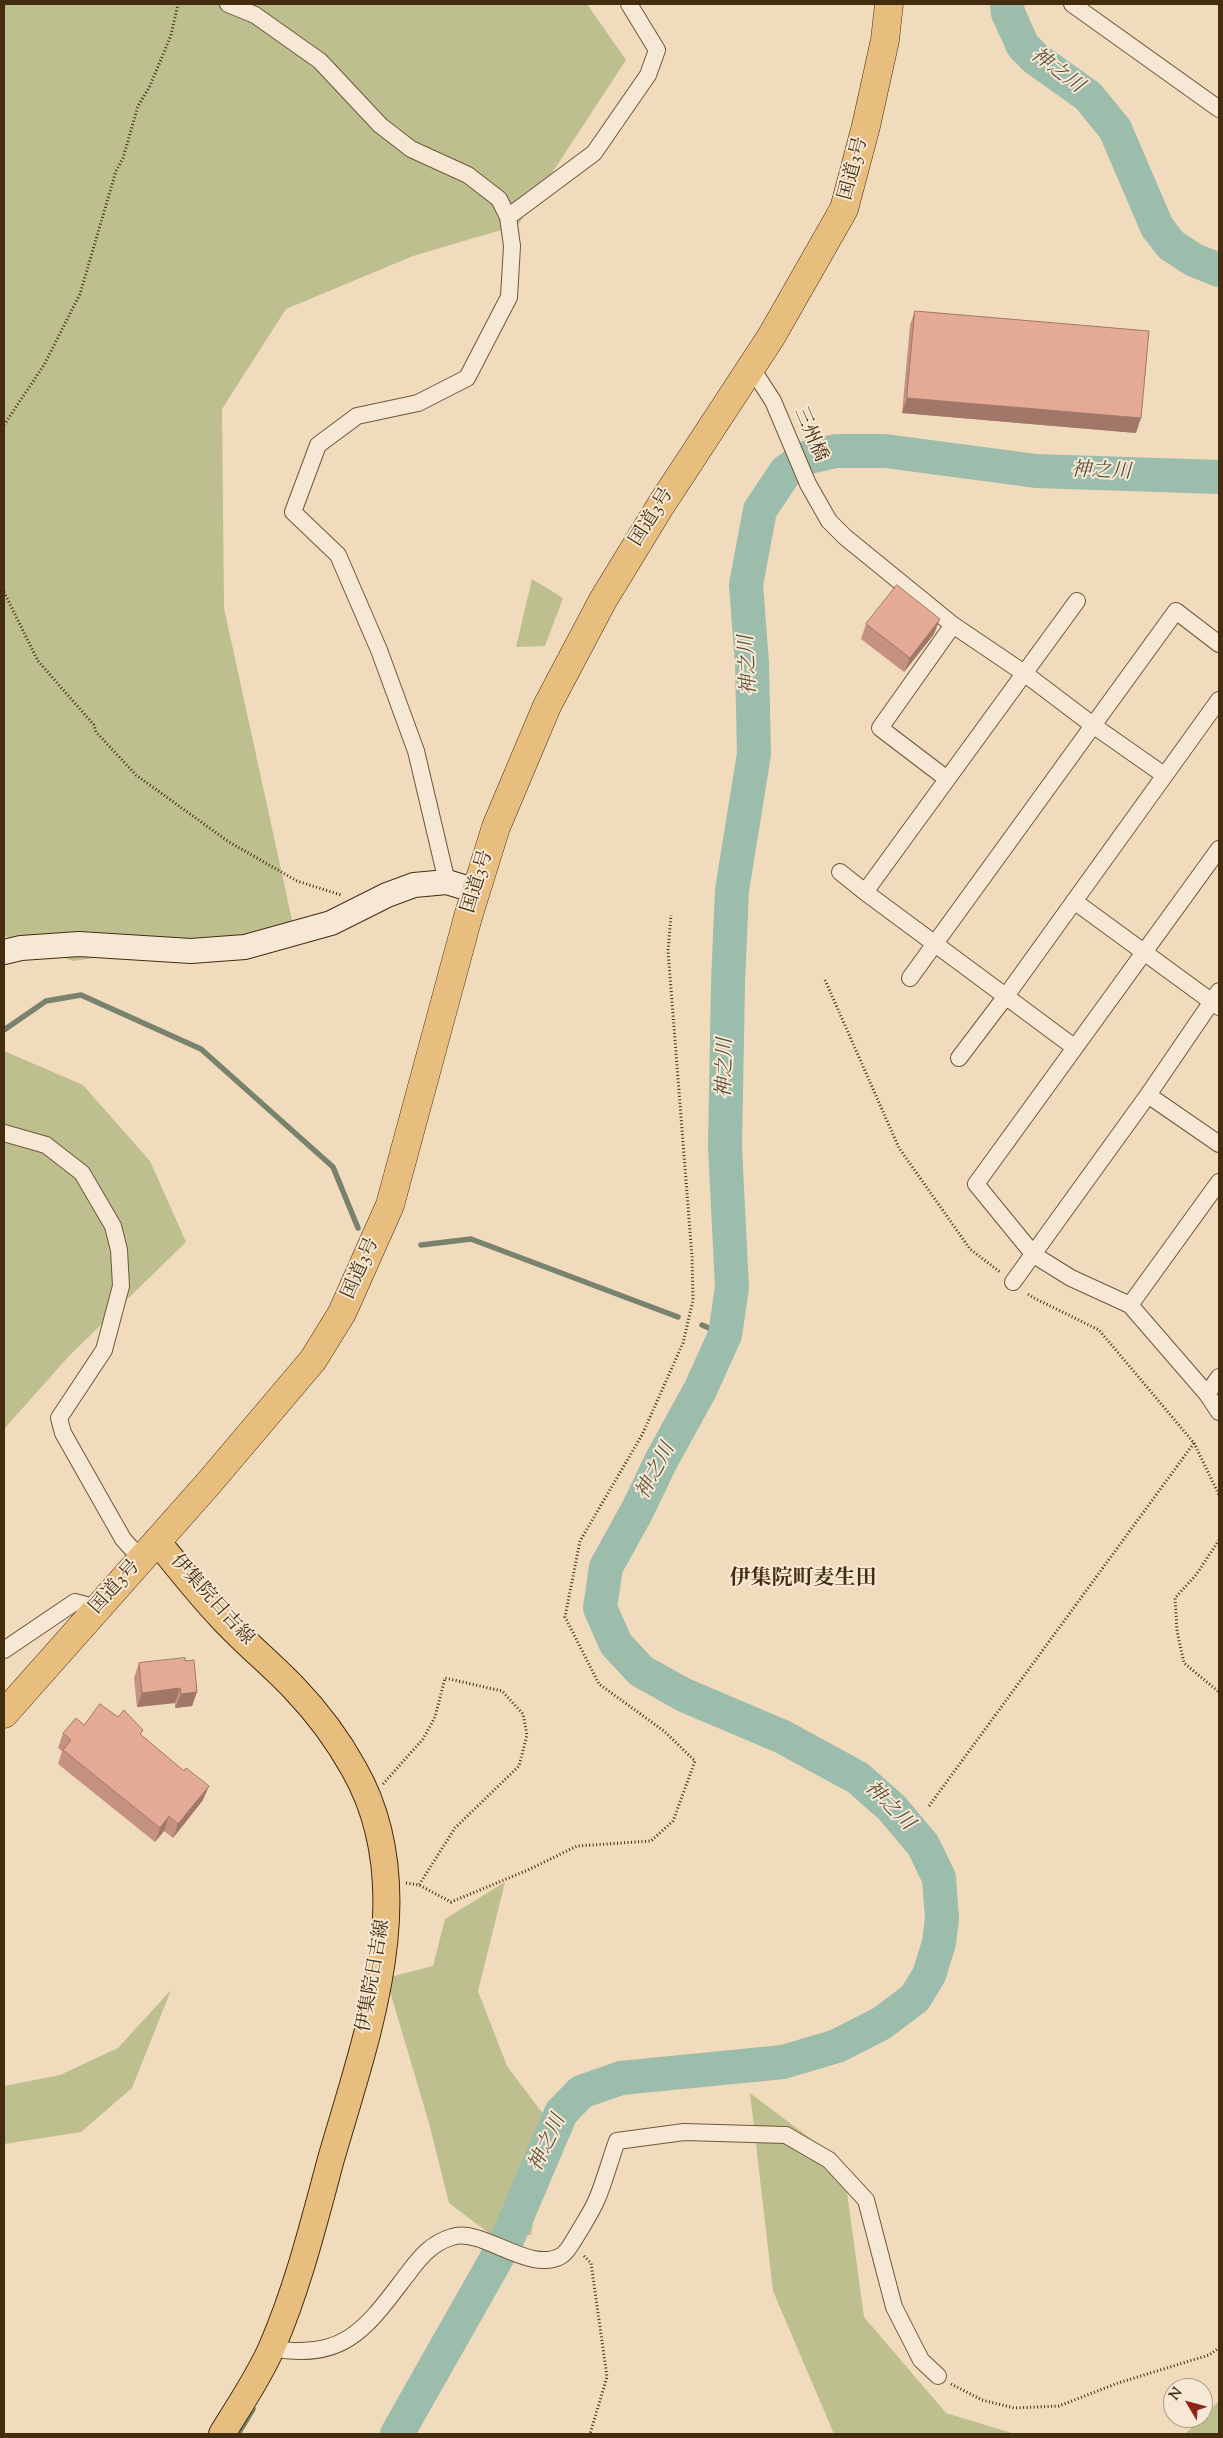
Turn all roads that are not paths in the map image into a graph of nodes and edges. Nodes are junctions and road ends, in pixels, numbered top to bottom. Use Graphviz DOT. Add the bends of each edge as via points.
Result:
graph roads {
  1 [pos="228,4"];
  2 [pos="629,4"];
  3 [pos="889,4"];
  4 [pos="1072,4"];
  5 [pos="1219,109"];
  6 [pos="508,217"];
  7 [pos="752,367"];
  8 [pos="1077,601"];
  9 [pos="953,625"];
  10 [pos="1219,644"];
  11 [pos="1024,673"];
  12 [pos="1216,710"];
  13 [pos="1094,726"];
  14 [pos="1164,775"];
  15 [pos="947,779"];
  16 [pos="1219,849"];
  17 [pos="840,872"];
  18 [pos="447,882"];
  19 [pos="476,891"];
  20 [pos="865,892"];
  21 [pos="1074,901"];
  22 [pos="936,944"];
  23 [pos="4,952"];
  24 [pos="1145,953"];
  25 [pos="910,978"];
  26 [pos="1006,996"];
  27 [pos="1217,1000"];
  28 [pos="1074,1047"];
  29 [pos="959,1058"];
  30 [pos="1148,1095"];
  31 [pos="4,1133"];
  32 [pos="1219,1144"];
  33 [pos="1219,1182"];
  34 [pos="1034,1255"];
  35 [pos="1013,1282"];
  36 [pos="1130,1305"];
  37 [pos="1219,1377"];
  38 [pos="1207,1394"];
  39 [pos="1219,1412"];
  40 [pos="151,1548"];
  41 [pos="97,1608"];
  42 [pos="4,1650"];
  43 [pos="4,1714"];
  44 [pos="272,2348"];
  45 [pos="938,2376"];
  46 [pos="222,2434"];
  1 -- 6 [label="street" via="255,15 320,61 380,125 411,149 468,176 499,199"];
  2 -- 6 [label="street" via="657,50 648,75 594,153"];
  3 -- 7 [label="highway, 国道3号" via="885,40 844,209"];
  4 -- 5 [label="street"];
  6 -- 18 [label="street" via="512,246 509,297 467,378 418,403 357,416 318,445 293,512 338,555 379,650 416,751"];
  7 -- 9 [label="street, 三州橋" via="773,401 808,484 828,521"];
  7 -- 19 [label="highway, 国道3号" via="602,600 547,706 496,827"];
  8 -- 11 [label="street"];
  9 -- 11 [label="street, 三州橋"];
  9 -- 15 [label="street" via="880,728"];
  10 -- 13 [label="street" via="1176,611"];
  11 -- 13 [label="street, 三州橋"];
  11 -- 15 [label="street"];
  12 -- 14 [label="street"];
  13 -- 14 [label="street, 三州橋"];
  13 -- 22 [label="street"];
  14 -- 21 [label="street"];
  15 -- 20 [label="street"];
  16 -- 24 [label="street"];
  17 -- 20 [label="street"];
  18 -- 19 [label="street"];
  18 -- 23 [label="street" via="414,885 331,923 245,947 191,951 79,944"];
  19 -- 40 [label="highway, 国道3号" via="390,1205 342,1313 313,1360"];
  20 -- 22 [label="street"];
  21 -- 24 [label="street"];
  21 -- 26 [label="street"];
  22 -- 25 [label="street"];
  22 -- 26 [label="street"];
  24 -- 27 [label="street"];
  24 -- 28 [label="street"];
  26 -- 28 [label="street"];
  26 -- 29 [label="street"];
  27 -- 30 [label="street"];
  28 -- 34 [label="street" via="976,1184"];
  30 -- 32 [label="street"];
  30 -- 34 [label="street"];
  31 -- 40 [label="street" via="46,1145 82,1173 113,1226 119,1250 121,1286 111,1329 104,1350 59,1418 63,1433 123,1539 131,1548"];
  33 -- 36 [label="street"];
  34 -- 35 [label="street"];
  34 -- 36 [label="street" via="1071,1278"];
  36 -- 38 [label="street"];
  37 -- 38 [label="street"];
  38 -- 39 [label="street"];
  40 -- 41 [label="highway, 国道3号"];
  40 -- 44 [label="main road, 伊集院日吉線" via="316,1713 355,1769 369,1799 382,1851 386,1880 386,1938 370,2016 304,2255"];
  41 -- 42 [label="street" via="75,1602"];
  41 -- 43 [label="highway, 国道3号"];
  44 -- 45 [label="street" via="296,2353 314,2351 337,2344 368,2325 427,2248 453,2236 466,2236 538,2260 561,2256 572,2244 597,2200 617,2141 684,2132 786,2136 829,2160 866,2200 894,2307 921,2360"];
  44 -- 46 [label="main road, 伊集院日吉線"];
}
